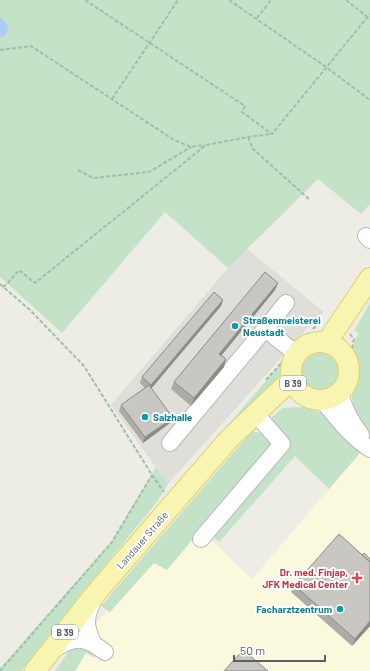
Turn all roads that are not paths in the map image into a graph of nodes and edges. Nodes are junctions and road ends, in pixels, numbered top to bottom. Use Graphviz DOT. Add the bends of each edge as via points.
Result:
graph roads {
  1 [pos="370,278"];
  2 [pos="370,295"];
  3 [pos="286,303"];
  4 [pos="264,329"];
  5 [pos="323,342"];
  6 [pos="342,352"];
  7 [pos="297,353"];
  8 [pos="296,386"];
  9 [pos="345,394"];
  10 [pos="322,400"];
  11 [pos="256,414"];
  12 [pos="170,443"];
  13 [pos="370,445"];
  14 [pos="370,449"];
  15 [pos="201,539"];
  16 [pos="96,593"];
  17 [pos="50,652"];
  18 [pos="35,671"];
  1 -- 5 [label="main road" via="329,339"];
  2 -- 6 [label="main road"];
  3 -- 4 [label="street"];
  4 -- 7 [label="street"];
  4 -- 12 [label="street"];
  5 -- 6 [label="main road"];
  5 -- 7 [label="main road" via="309,344"];
  6 -- 9 [label="main road" via="347,360 349,373"];
  7 -- 8 [label="main road, B 39" via="291,366"];
  8 -- 10 [label="main road, B 39" via="307,397"];
  8 -- 11 [label="main road, Landauer Straße / B 39"];
  9 -- 10 [label="main road"];
  9 -- 13 [label="street" via="341,399 359,433"];
  10 -- 14 [label="street" via="356,440"];
  11 -- 15 [label="street" via="282,444"];
  11 -- 16 [label="main road, Landauer Straße / B 39" via="229,439"];
  16 -- 17 [label="main road, Landauer Straße / B 39"];
  16 -- 17 [label="street" via="86,623 99,647 85,640 75,640 64,643"];
  17 -- 18 [label="main road, Landauer Straße / B 39"];
}
